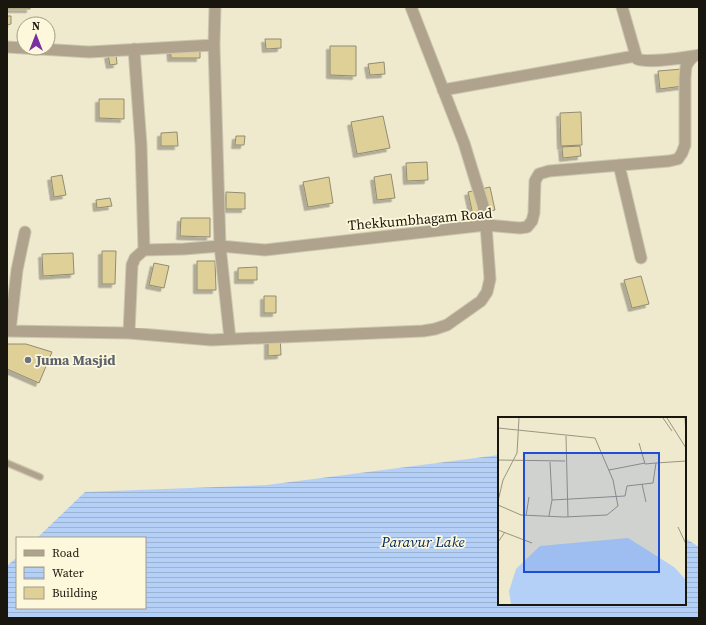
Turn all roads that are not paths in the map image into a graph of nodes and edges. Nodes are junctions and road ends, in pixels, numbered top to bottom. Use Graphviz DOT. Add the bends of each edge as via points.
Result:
graph roads {
  1 [pos="215,7"];
  2 [pos="411,7"];
  3 [pos="622,7"];
  4 [pos="214,45"];
  5 [pos="7,47"];
  6 [pos="134,49"];
  7 [pos="635,56"];
  8 [pos="696,56"];
  9 [pos="443,90"];
  10 [pos="619,165"];
  11 [pos="486,226"];
  12 [pos="25,232"];
  13 [pos="220,246"];
  14 [pos="144,250"];
  15 [pos="641,258"];
  16 [pos="8,331"];
  17 [pos="129,333"];
  18 [pos="230,339"];
  19 [pos="7,463"];
  20 [pos="40,477"];
  1 -- 4 [label="street"];
  2 -- 9 [label="street"];
  3 -- 7 [label="street"];
  4 -- 6 [label="street"];
  4 -- 13 [label="street"];
  5 -- 6 [label="street" via="88,52"];
  6 -- 14 [label="street" via="141,145"];
  7 -- 8 [label="street" via="637,60 648,60"];
  7 -- 9 [label="street"];
  8 -- 10 [label="street, Thekkumbhagam Road" via="686,66 685,145 678,159"];
  9 -- 11 [label="street" via="464,143 483,205"];
  10 -- 11 [label="street, Thekkumbhagam Road" via="539,174 535,181 534,213 528,227"];
  10 -- 15 [label="street"];
  11 -- 13 [label="street, Thekkumbhagam Road" via="265,250"];
  11 -- 18 [label="street" via="490,279 487,292 482,300 446,325 423,331"];
  12 -- 16 [label="street"];
  13 -- 14 [label="street, Thekkumbhagam Road"];
  13 -- 18 [label="street"];
  14 -- 17 [label="street" via="134,258 132,264"];
  16 -- 17 [label="street"];
  17 -- 18 [label="street" via="211,340"];
  19 -- 20 [label="lane"];
}
